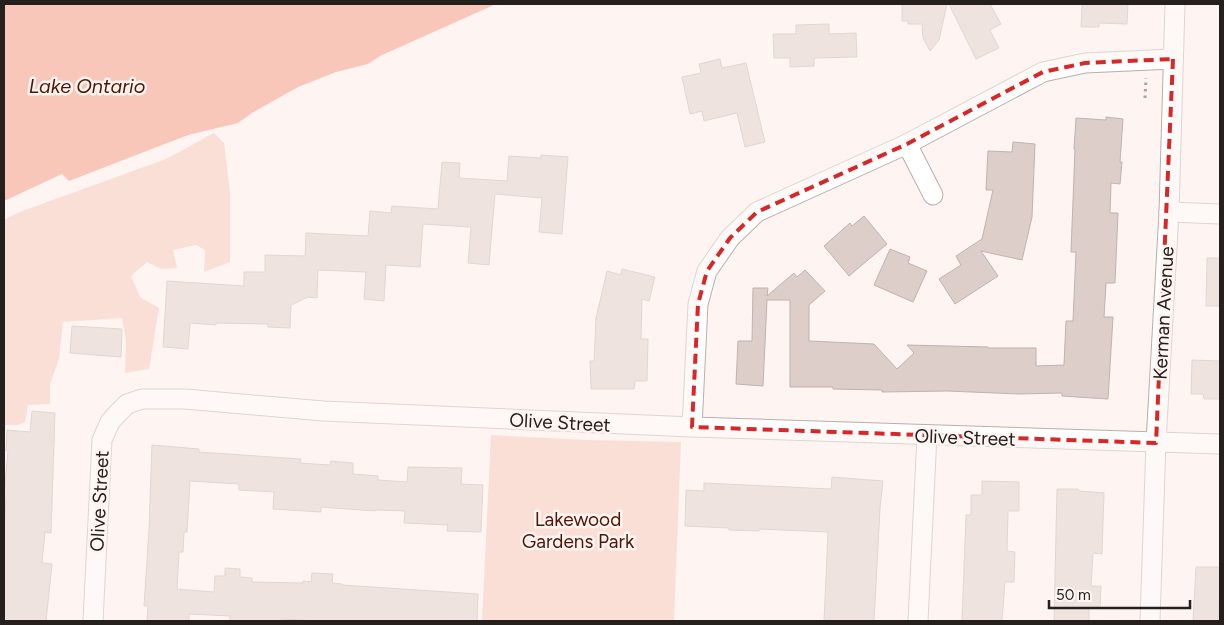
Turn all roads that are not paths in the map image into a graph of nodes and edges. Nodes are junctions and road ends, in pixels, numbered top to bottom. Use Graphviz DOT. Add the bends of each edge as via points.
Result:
graph roads {
  1 [pos="1175,4"];
  2 [pos="1172,59"];
  3 [pos="907,144"];
  4 [pos="933,195"];
  5 [pos="1169,212"];
  6 [pos="1220,214"];
  7 [pos="692,428"];
  8 [pos="926,436"];
  9 [pos="1156,443"];
  10 [pos="1220,444"];
  11 [pos="93,621"];
  12 [pos="918,621"];
  13 [pos="1150,621"];
  1 -- 2 [label="street, Kerman Avenue"];
  2 -- 3 [label="street" via="1085,63 1043,72"];
  2 -- 5 [label="street, Kerman Avenue"];
  3 -- 4 [label="street"];
  3 -- 7 [label="street" via="757,212 730,238 707,271 698,304"];
  5 -- 6 [label="street"];
  5 -- 9 [label="street, Kerman Avenue"];
  7 -- 8 [label="street, Olive Street"];
  7 -- 11 [label="street, Olive Street" via="142,399 127,404 118,413 102,440"];
  8 -- 9 [label="street, Olive Street"];
  8 -- 12 [label="street"];
  9 -- 10 [label="street, Olive Street"];
  9 -- 13 [label="street, Kerman Avenue"];
}
